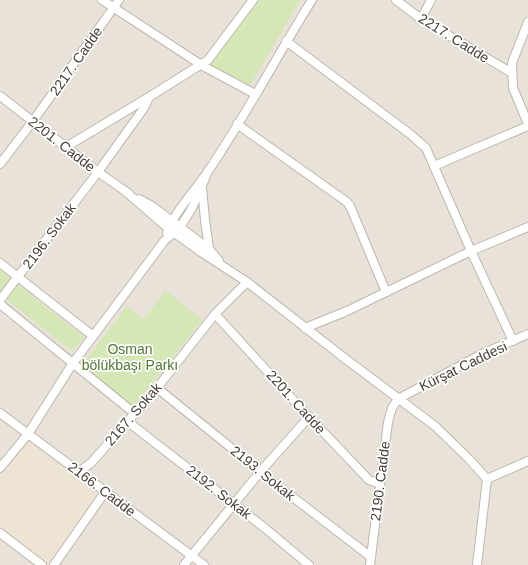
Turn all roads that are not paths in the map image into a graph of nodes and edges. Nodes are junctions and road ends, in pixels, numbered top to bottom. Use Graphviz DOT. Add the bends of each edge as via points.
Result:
graph roads {
  1 [pos="102,0"];
  2 [pos="119,0"];
  3 [pos="253,0"];
  4 [pos="312,0"];
  5 [pos="396,0"];
  6 [pos="431,0"];
  7 [pos="114,7"];
  8 [pos="421,19"];
  9 [pos="528,22"];
  10 [pos="286,41"];
  11 [pos="201,65"];
  12 [pos="512,74"];
  13 [pos="255,94"];
  14 [pos="0,96"];
  15 [pos="149,97"];
  16 [pos="33,121"];
  17 [pos="237,124"];
  18 [pos="528,125"];
  19 [pos="66,147"];
  20 [pos="0,164"];
  21 [pos="434,166"];
  22 [pos="208,171"];
  23 [pos="98,172"];
  24 [pos="202,185"];
  25 [pos="528,227"];
  26 [pos="174,228"];
  27 [pos="209,249"];
  28 [pos="471,251"];
  29 [pos="0,263"];
  30 [pos="223,266"];
  31 [pos="18,277"];
  32 [pos="247,282"];
  33 [pos="386,292"];
  34 [pos="0,300"];
  35 [pos="0,304"];
  36 [pos="215,314"];
  37 [pos="305,328"];
  38 [pos="528,334"];
  39 [pos="93,336"];
  40 [pos="513,341"];
  41 [pos="73,363"];
  42 [pos="157,388"];
  43 [pos="398,399"];
  44 [pos="0,413"];
  45 [pos="134,413"];
  46 [pos="309,417"];
  47 [pos="127,421"];
  48 [pos="28,434"];
  49 [pos="528,461"];
  50 [pos="0,468"];
  51 [pos="79,472"];
  52 [pos="260,472"];
  53 [pos="487,479"];
  54 [pos="380,484"];
  55 [pos="106,492"];
  56 [pos="234,504"];
  57 [pos="0,533"];
  58 [pos="192,555"];
  59 [pos="370,561"];
  60 [pos="42,565"];
  61 [pos="54,565"];
  62 [pos="184,565"];
  63 [pos="204,565"];
  64 [pos="309,565"];
  65 [pos="477,565"];
  1 -- 7 [label="street"];
  2 -- 7 [label="street, 2217. Cadde"];
  3 -- 11 [label="street" via="214,54"];
  4 -- 10 [label="street"];
  5 -- 8 [label="street, 2217. Cadde"];
  6 -- 8 [label="street"];
  7 -- 11 [label="street"];
  7 -- 16 [label="street, 2217. Cadde"];
  8 -- 12 [label="street, 2217. Cadde"];
  9 -- 12 [label="street" via="512,63"];
  10 -- 13 [label="street"];
  10 -- 21 [label="street" via="419,141 426,148"];
  11 -- 13 [label="street"];
  11 -- 15 [label="street"];
  12 -- 18 [label="street" via="513,88"];
  13 -- 17 [label="street"];
  14 -- 16 [label="street, 2201. Cadde"];
  15 -- 19 [label="street"];
  15 -- 23 [label="street, 2196. Sokak" via="144,108"];
  16 -- 19 [label="street, 2201. Cadde"];
  16 -- 20 [label="street, 2217. Cadde"];
  17 -- 22 [label="street"];
  17 -- 33 [label="street" via="347,202"];
  18 -- 21 [label="street"];
  19 -- 23 [label="street, 2201. Cadde"];
  21 -- 28 [label="street"];
  22 -- 24 [label="street"];
  22 -- 26 [label="street" via="198,183"];
  23 -- 26 [label="street, 2201. Cadde" via="152,206"];
  23 -- 31 [label="street, 2196. Sokak"];
  24 -- 26 [label="street"];
  24 -- 27 [label="street"];
  25 -- 28 [label="street"];
  26 -- 27 [label="street, 2201. Cadde"];
  26 -- 30 [label="street, 2201. Cadde" via="201,252"];
  26 -- 39 [label="street"];
  27 -- 30 [label="street, 2201. Cadde"];
  28 -- 33 [label="street"];
  28 -- 40 [label="street"];
  29 -- 31 [label="street"];
  30 -- 32 [label="street, 2201. Cadde"];
  31 -- 34 [label="street, 2196. Sokak"];
  31 -- 39 [label="street"];
  32 -- 36 [label="street, 2167. Sokak"];
  32 -- 37 [label="street, 2201. Cadde"];
  33 -- 37 [label="street"];
  35 -- 41 [label="street"];
  36 -- 42 [label="street, 2167. Sokak"];
  36 -- 46 [label="street, 2201. Cadde"];
  37 -- 43 [label="street, 2201. Cadde"];
  38 -- 40 [label="street, Kürşat Caddesi"];
  39 -- 41 [label="street"];
  40 -- 43 [label="street, Kürşat Caddesi" via="466,362"];
  41 -- 45 [label="street"];
  41 -- 48 [label="street"];
  42 -- 45 [label="street, 2167. Sokak"];
  42 -- 52 [label="street, 2193. Sokak"];
  43 -- 53 [label="street, 2201. Cadde" via="435,426"];
  43 -- 54 [label="street, 2190. Cadde" via="388,422"];
  44 -- 48 [label="street, 2166. Cadde"];
  45 -- 47 [label="street, 2167. Sokak"];
  46 -- 52 [label="street"];
  46 -- 54 [label="street, 2201. Cadde" via="369,480"];
  47 -- 51 [label="street, 2167. Sokak" via="92,462"];
  47 -- 56 [label="street, 2192. Sokak"];
  48 -- 50 [label="street"];
  48 -- 51 [label="street, 2166. Cadde"];
  49 -- 53 [label="street"];
  51 -- 55 [label="street, 2166. Cadde"];
  52 -- 56 [label="street"];
  52 -- 59 [label="street, 2193. Sokak"];
  53 -- 65 [label="street"];
  54 -- 59 [label="street, 2190. Cadde"];
  55 -- 58 [label="street, 2166. Cadde"];
  55 -- 61 [label="street"];
  56 -- 58 [label="street"];
  56 -- 64 [label="street, 2192. Sokak"];
  57 -- 60 [label="street"];
  58 -- 62 [label="street"];
  58 -- 63 [label="street, 2166. Cadde"];
}
